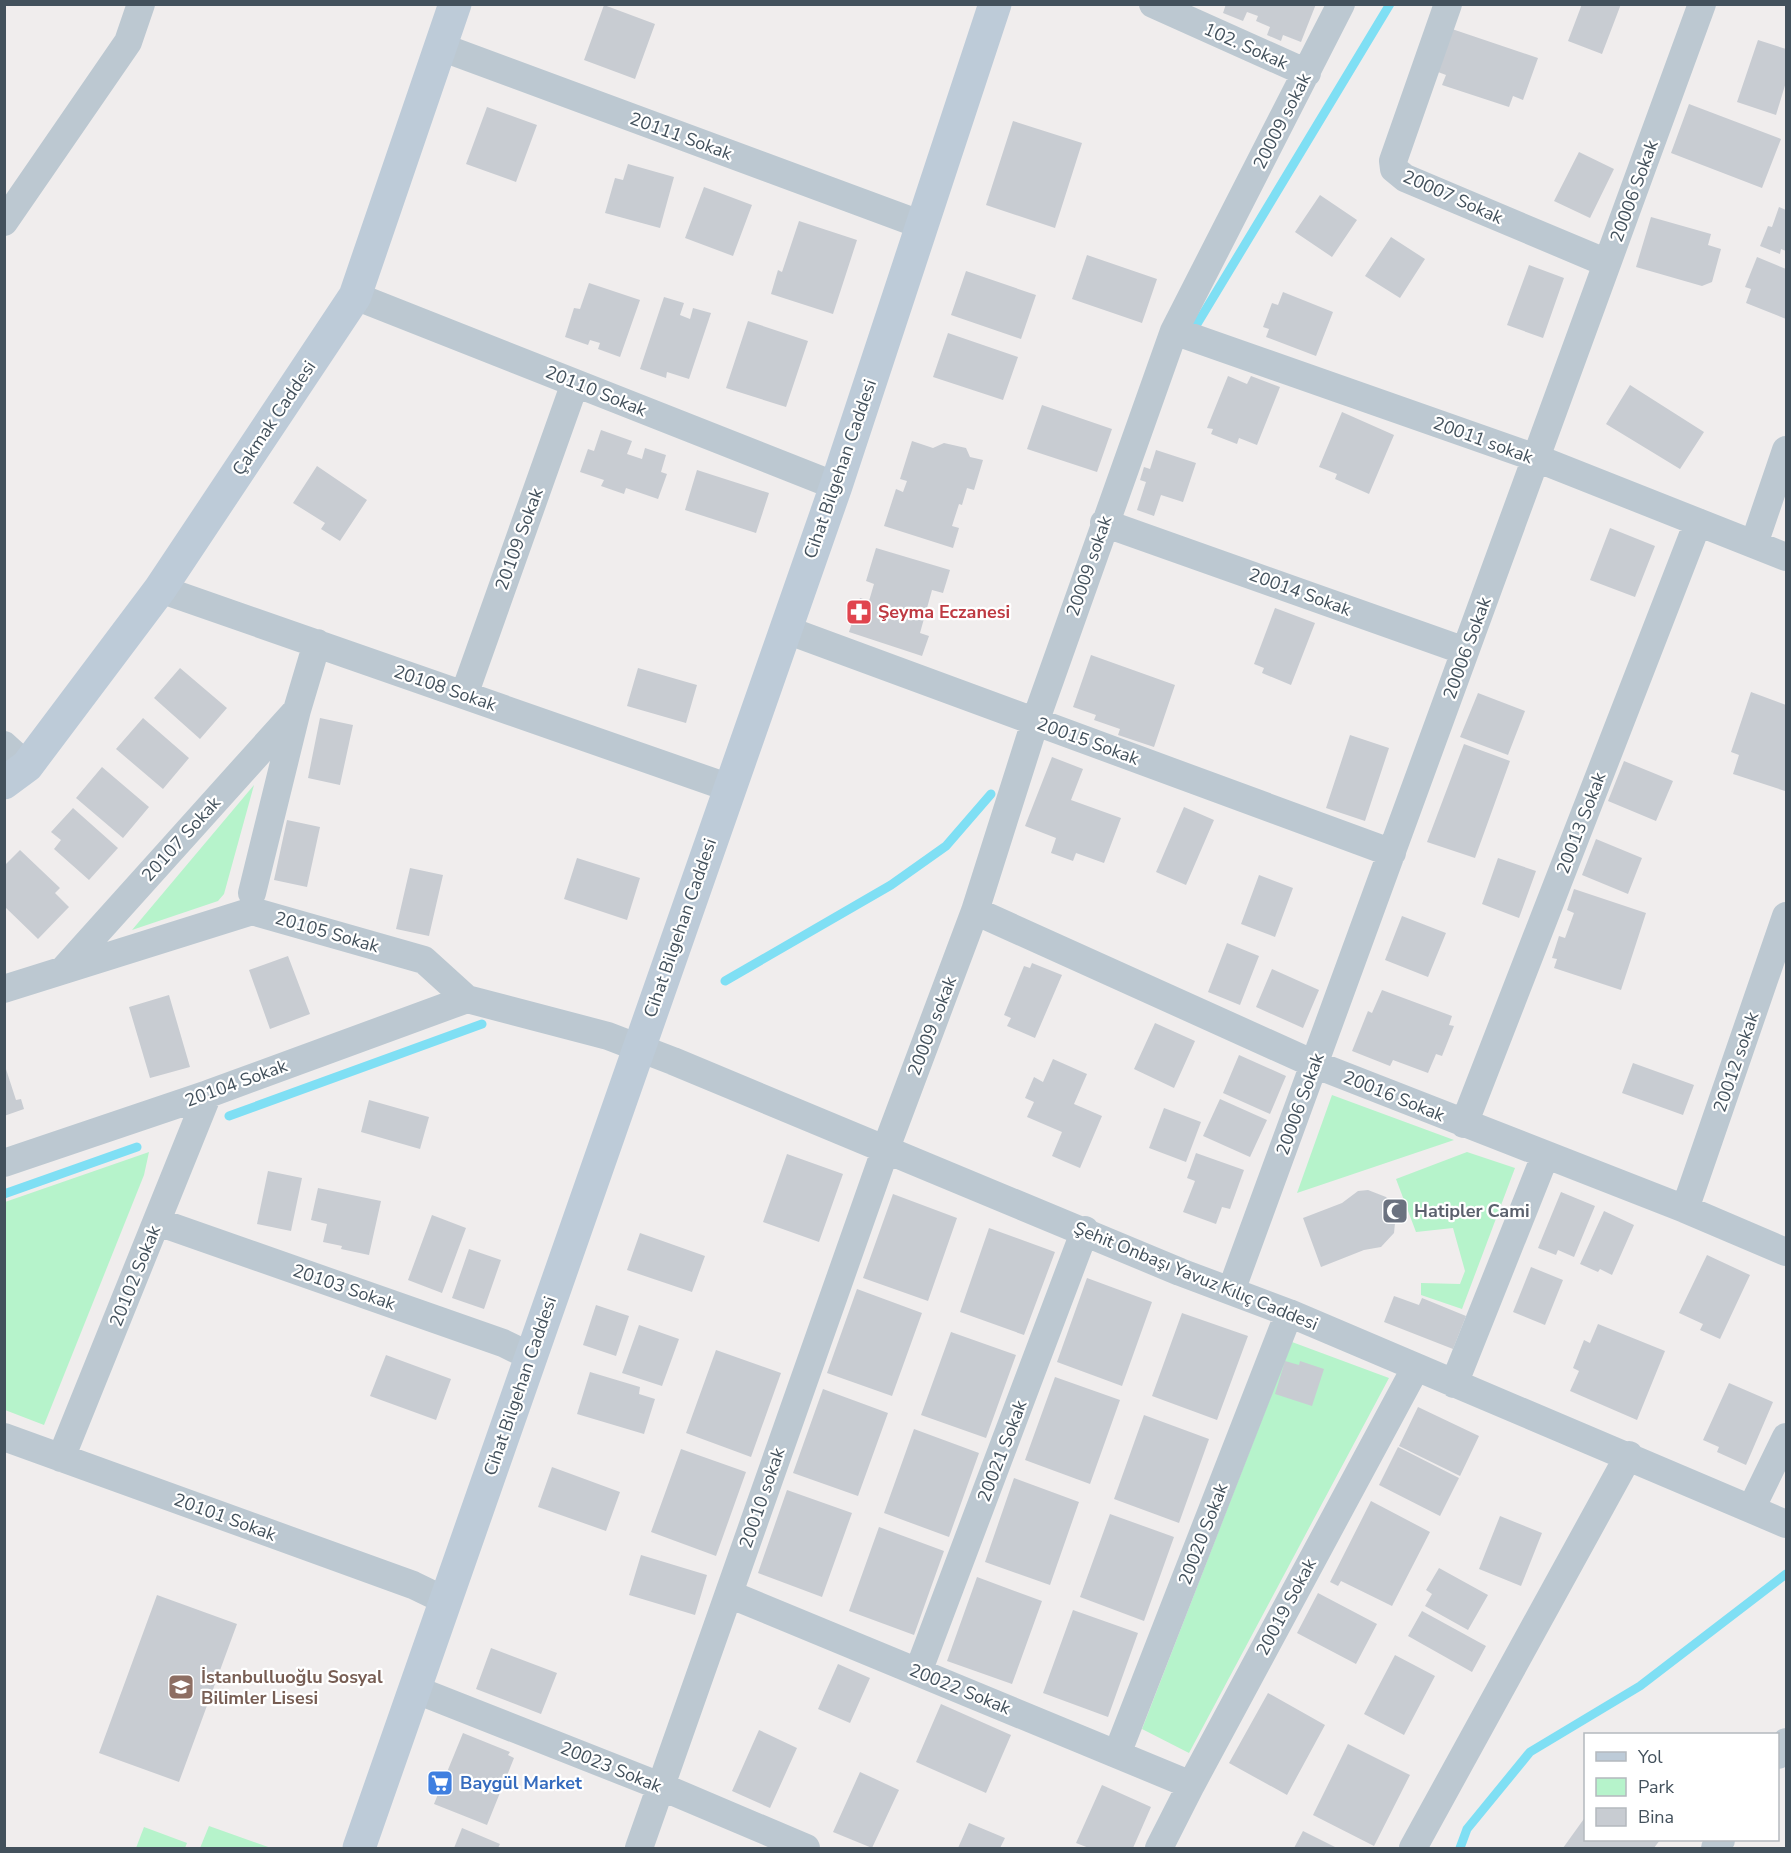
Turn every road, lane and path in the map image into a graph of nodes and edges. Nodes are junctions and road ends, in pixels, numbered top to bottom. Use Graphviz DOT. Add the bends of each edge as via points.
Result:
graph roads {
  1 [pos="141,4"];
  2 [pos="455,4"];
  3 [pos="995,4"];
  4 [pos="1153,4"];
  5 [pos="1341,4"];
  6 [pos="1448,4"];
  7 [pos="1702,4"];
  8 [pos="441,47"];
  9 [pos="1307,73"];
  10 [pos="4,222"];
  11 [pos="922,225"];
  12 [pos="1607,263"];
  13 [pos="355,296"];
  14 [pos="1175,331"];
  15 [pos="575,383"];
  16 [pos="1786,450"];
  17 [pos="1536,458"];
  18 [pos="836,486"];
  19 [pos="1698,522"];
  20 [pos="1105,524"];
  21 [pos="1754,544"];
  22 [pos="1786,557"];
  23 [pos="160,589"];
  24 [pos="784,629"];
  25 [pos="317,644"];
  26 [pos="1465,651"];
  27 [pos="464,695"];
  28 [pos="297,710"];
  29 [pos="1035,722"];
  30 [pos="12,764"];
  31 [pos="730,788"];
  32 [pos="1392,853"];
  33 [pos="252,893"];
  34 [pos="975,911"];
  35 [pos="1786,916"];
  36 [pos="64,969"];
  37 [pos="4,989"];
  38 [pos="467,999"];
  39 [pos="638,1048"];
  40 [pos="1314,1064"];
  41 [pos="208,1094"];
  42 [pos="1464,1124"];
  43 [pos="886,1148"];
  44 [pos="1545,1156"];
  45 [pos="4,1163"];
  46 [pos="1685,1209"];
  47 [pos="158,1222"];
  48 [pos="1085,1230"];
  49 [pos="1786,1252"];
  50 [pos="1231,1291"];
  51 [pos="1289,1313"];
  52 [pos="530,1356"];
  53 [pos="1416,1367"];
  54 [pos="1454,1384"];
  55 [pos="4,1437"];
  56 [pos="1786,1437"];
  57 [pos="1629,1455"];
  58 [pos="60,1458"];
  59 [pos="1752,1507"];
  60 [pos="1786,1524"];
  61 [pos="729,1594"];
  62 [pos="444,1600"];
  63 [pos="918,1672"];
  64 [pos="414,1689"];
  65 [pos="1118,1755"];
  66 [pos="1191,1785"];
  67 [pos="660,1786"];
  68 [pos="359,1848"];
  69 [pos="639,1848"];
  70 [pos="806,1848"];
  71 [pos="1159,1848"];
  72 [pos="1413,1848"];
  1 -- 10 [label="street" via="128,42"];
  2 -- 8 [label="main road, Çakmak Caddesi"];
  3 -- 11 [label="main road, Cihat Bilgehan Caddesi"];
  4 -- 9 [label="street, 102. Sokak"];
  5 -- 9 [label="street, 20009 sokak"];
  6 -- 12 [label="street, 20007 Sokak" via="1393,161 1394,169 1405,178"];
  7 -- 12 [label="street, 20006 Sokak"];
  8 -- 11 [label="street, 20111 Sokak"];
  8 -- 13 [label="main road, Çakmak Caddesi"];
  9 -- 14 [label="street, 20009 sokak"];
  11 -- 18 [label="main road, Cihat Bilgehan Caddesi"];
  12 -- 17 [label="street, 20006 Sokak"];
  13 -- 15 [label="street, 20110 Sokak"];
  13 -- 23 [label="main road, Çakmak Caddesi"];
  14 -- 17 [label="street, 20011 sokak"];
  14 -- 20 [label="street, 20009 sokak"];
  15 -- 18 [label="street, 20110 Sokak"];
  15 -- 27 [label="street, 20109 Sokak"];
  16 -- 21 [label="street"];
  17 -- 19 [label="street, 20011 sokak"];
  17 -- 26 [label="street, 20006 Sokak"];
  18 -- 24 [label="main road, Cihat Bilgehan Caddesi"];
  19 -- 21 [label="street, 20011 sokak"];
  19 -- 42 [label="street, 20013 Sokak"];
  20 -- 26 [label="street, 20014 Sokak"];
  20 -- 29 [label="street, 20009 sokak"];
  21 -- 22 [label="street, 20011 sokak"];
  23 -- 25 [label="street, 20108 Sokak"];
  23 -- 30 [label="main road, Çakmak Caddesi"];
  24 -- 29 [label="street, 20015 Sokak"];
  24 -- 31 [label="main road, Cihat Bilgehan Caddesi"];
  25 -- 27 [label="street, 20108 Sokak"];
  25 -- 28 [label="street"];
  26 -- 32 [label="street, 20006 Sokak"];
  27 -- 31 [label="street, 20108 Sokak"];
  28 -- 33 [label="street"];
  28 -- 36 [label="street, 20107 Sokak"];
  29 -- 32 [label="street, 20015 Sokak"];
  29 -- 34 [label="street, 20009 sokak"];
  31 -- 39 [label="main road, Cihat Bilgehan Caddesi"];
  32 -- 40 [label="street, 20006 Sokak"];
  34 -- 40 [label="street, 20016 Sokak"];
  34 -- 43 [label="street, 20009 sokak"];
  35 -- 46 [label="street, 20012 sokak"];
  36 -- 37 [label="street, 20105 Sokak"];
  36 -- 38 [label="street, 20105 Sokak" via="252,910 424,960"];
  38 -- 39 [label="street, 20105 Sokak" via="608,1036"];
  38 -- 41 [label="street, 20104 Sokak"];
  39 -- 43 [label="street, Şehit Onbaşı Yavuz Kılıç Caddesi"];
  39 -- 52 [label="main road, Cihat Bilgehan Caddesi"];
  40 -- 42 [label="street, 20016 Sokak"];
  40 -- 50 [label="street, 20006 Sokak"];
  41 -- 45 [label="street, 20104 Sokak"];
  41 -- 47 [label="street, 20102 Sokak"];
  42 -- 44 [label="street, 20016 Sokak"];
  43 -- 48 [label="street, Şehit Onbaşı Yavuz Kılıç Caddesi"];
  43 -- 61 [label="street, 20010 sokak"];
  44 -- 46 [label="street, 20016 Sokak"];
  44 -- 54 [label="street"];
  46 -- 49 [label="street, 20016 Sokak"];
  47 -- 52 [label="street, 20103 Sokak" via="503,1343"];
  47 -- 58 [label="street, 20102 Sokak"];
  48 -- 50 [label="street, Şehit Onbaşı Yavuz Kılıç Caddesi"];
  48 -- 63 [label="street, 20021 Sokak"];
  50 -- 51 [label="street, Şehit Onbaşı Yavuz Kılıç Caddesi"];
  51 -- 53 [label="street, Şehit Onbaşı Yavuz Kılıç Caddesi"];
  51 -- 65 [label="street, 20020 Sokak"];
  52 -- 62 [label="main road, Cihat Bilgehan Caddesi"];
  53 -- 54 [label="street, Şehit Onbaşı Yavuz Kılıç Caddesi"];
  53 -- 66 [label="street, 20019 Sokak"];
  54 -- 57 [label="street, Şehit Onbaşı Yavuz Kılıç Caddesi"];
  55 -- 58 [label="street, 20101 Sokak"];
  56 -- 59 [label="street"];
  57 -- 59 [label="street, Şehit Onbaşı Yavuz Kılıç Caddesi"];
  57 -- 72 [label="street"];
  58 -- 62 [label="street, 20101 Sokak" via="413,1585"];
  59 -- 60 [label="street, Şehit Onbaşı Yavuz Kılıç Caddesi"];
  61 -- 63 [label="street, 20022 Sokak"];
  61 -- 67 [label="street, 20010 sokak"];
  62 -- 64 [label="main road, Cihat Bilgehan Caddesi"];
  63 -- 65 [label="street, 20022 Sokak"];
  64 -- 67 [label="street, 20023 Sokak"];
  64 -- 68 [label="main road, Cihat Bilgehan Caddesi"];
  65 -- 66 [label="street, 20022 Sokak"];
  66 -- 71 [label="street, 20019 Sokak"];
  67 -- 69 [label="street, 20010 sokak"];
  67 -- 70 [label="street, 20023 Sokak"];
}
